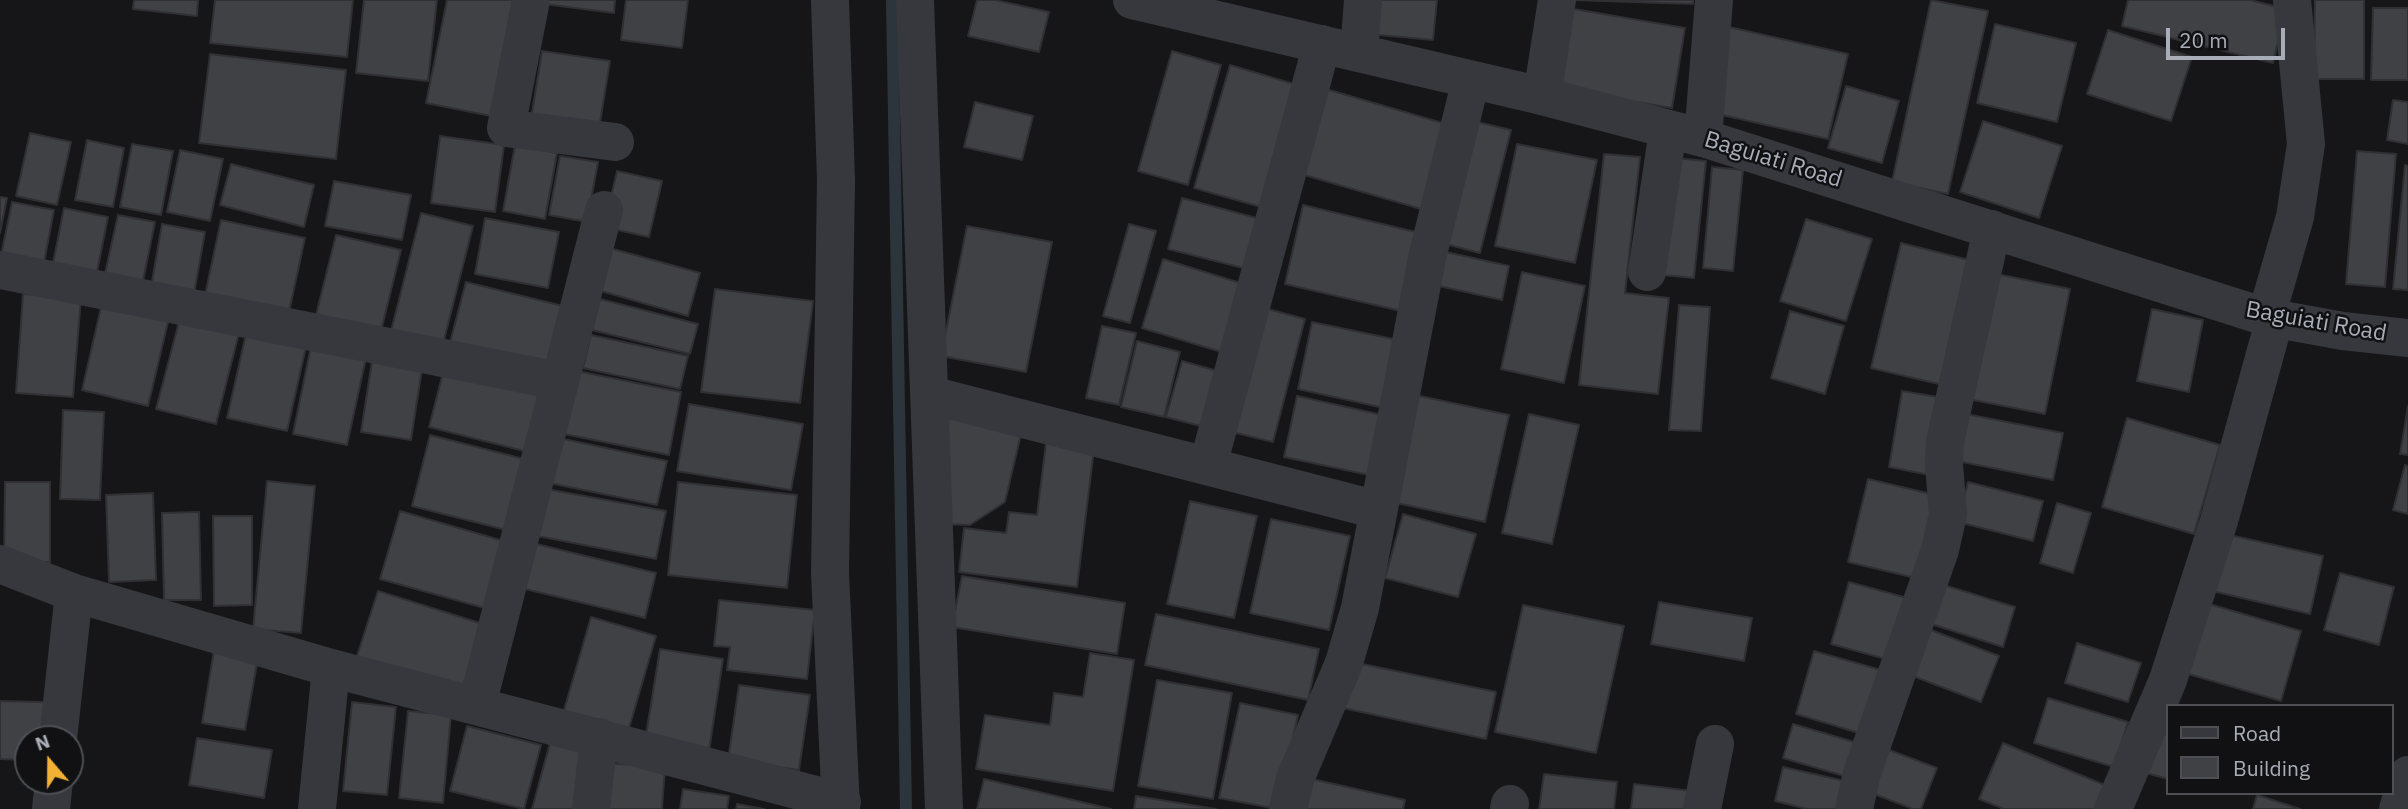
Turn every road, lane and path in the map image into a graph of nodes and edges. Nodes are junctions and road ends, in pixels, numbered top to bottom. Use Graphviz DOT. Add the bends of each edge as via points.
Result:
graph roads {
  1 [pos="531,0"];
  2 [pos="830,0"];
  3 [pos="915,0"];
  4 [pos="1132,0"];
  5 [pos="1363,0"];
  6 [pos="1556,0"];
  7 [pos="1714,0"];
  8 [pos="2292,0"];
  9 [pos="1322,44"];
  10 [pos="1359,53"];
  11 [pos="1471,80"];
  12 [pos="1542,96"];
  13 [pos="1686,134"];
  14 [pos="615,142"];
  15 [pos="604,210"];
  16 [pos="1992,229"];
  17 [pos="0,270"];
  18 [pos="1647,272"];
  19 [pos="2270,318"];
  20 [pos="2408,338"];
  21 [pos="559,381"];
  22 [pos="930,395"];
  23 [pos="1208,465"];
  24 [pos="1378,510"];
  25 [pos="0,564"];
  26 [pos="74,593"];
  27 [pos="331,668"];
  28 [pos="477,705"];
  29 [pos="60,725"];
  30 [pos="599,737"];
  31 [pos="1715,744"];
  32 [pos="2408,775"];
  33 [pos="842,805"];
  34 [pos="317,809"];
  35 [pos="591,809"];
  36 [pos="944,809"];
  37 [pos="1288,809"];
  38 [pos="1702,809"];
  39 [pos="1854,809"];
  40 [pos="2113,809"];
  41 [pos="2398,809"];
  1 -- 14 [label="street" via="506,128"];
  2 -- 33 [label="street" via="836,180 830,573"];
  3 -- 22 [label="street"];
  4 -- 9 [label="street, Baguiati Road"];
  5 -- 10 [label="street"];
  6 -- 12 [label="street"];
  7 -- 13 [label="street"];
  8 -- 19 [label="street" via="2306,144 2295,217"];
  9 -- 10 [label="street, Baguiati Road"];
  9 -- 23 [label="street"];
  10 -- 11 [label="street, Baguiati Road"];
  11 -- 12 [label="street, Baguiati Road"];
  11 -- 24 [label="street" via="1427,258"];
  12 -- 13 [label="street, Baguiati Road"];
  13 -- 16 [label="street, Baguiati Road"];
  13 -- 18 [label="street"];
  15 -- 21 [label="street"];
  16 -- 19 [label="street, Baguiati Road"];
  16 -- 39 [label="street" via="1945,442 1948,514 1940,550 1862,772"];
  17 -- 21 [label="street"];
  19 -- 20 [label="street, Baguiati Road"];
  19 -- 40 [label="street" via="2219,522 2168,680"];
  21 -- 28 [label="street"];
  22 -- 23 [label="street"];
  22 -- 36 [label="street"];
  23 -- 24 [label="street"];
  24 -- 37 [label="street" via="1360,608 1344,663 1295,779"];
  25 -- 26 [label="street"];
  26 -- 27 [label="street"];
  26 -- 29 [label="street"];
  27 -- 28 [label="street"];
  27 -- 34 [label="street"];
  28 -- 30 [label="street"];
  30 -- 33 [label="street"];
  30 -- 35 [label="street"];
  31 -- 38 [label="street"];
  32 -- 41 [label="street"];
}
